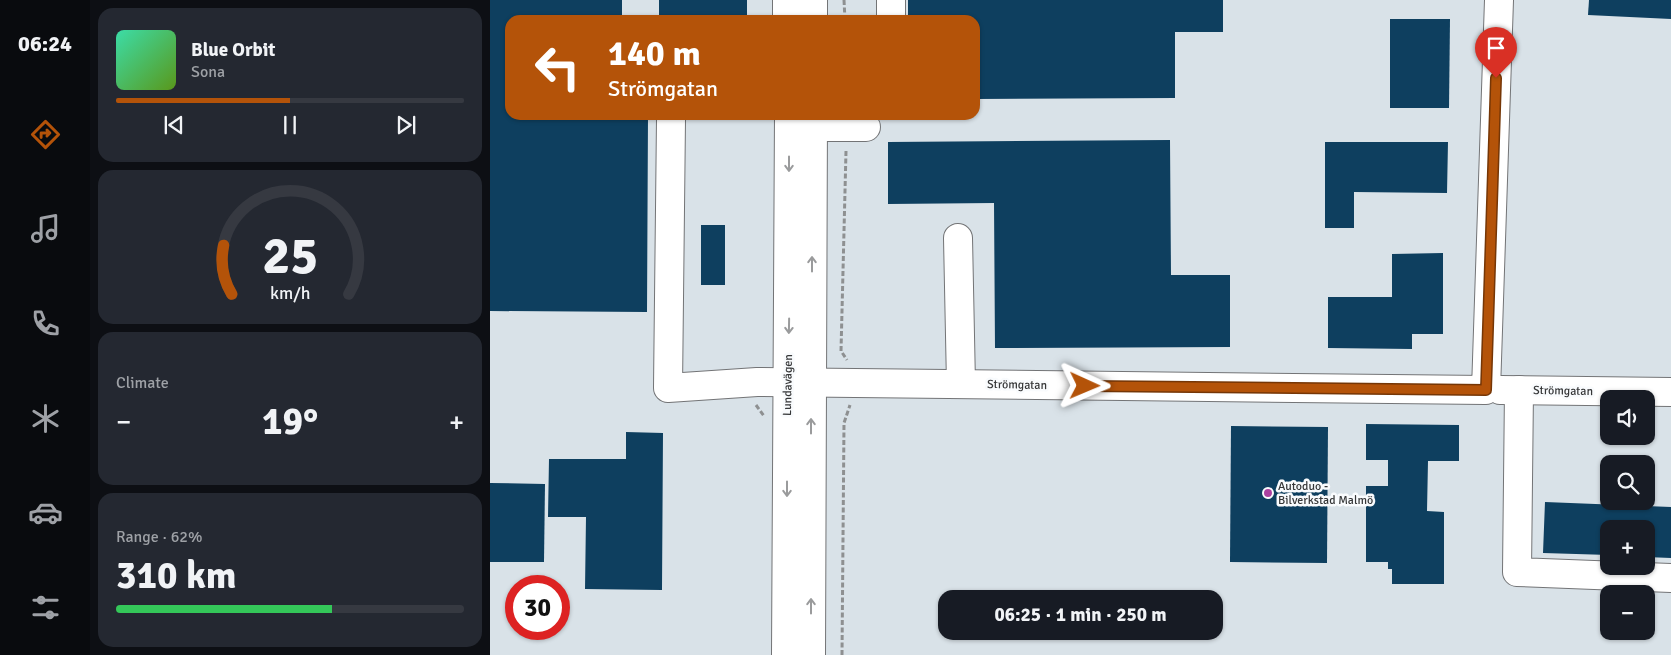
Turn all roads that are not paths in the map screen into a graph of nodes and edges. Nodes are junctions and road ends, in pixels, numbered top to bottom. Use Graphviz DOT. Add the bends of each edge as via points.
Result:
graph roads {
  1 [pos="786,0"];
  2 [pos="813,0"];
  3 [pos="891,0"];
  4 [pos="1499,0"];
  5 [pos="787,15"];
  6 [pos="813,15"];
  7 [pos="891,15"];
  8 [pos="671,120"];
  9 [pos="805,120"];
  10 [pos="813,120"];
  11 [pos="866,127"];
  12 [pos="958,238"];
  13 [pos="799,383"];
  14 [pos="961,384"];
  15 [pos="1486,390"];
  16 [pos="1519,390"];
  17 [pos="1671,392"];
  18 [pos="1671,578"];
  19 [pos="786,655"];
  20 [pos="811,655"];
  1 -- 5 [label="street"];
  2 -- 6 [label="street"];
  3 -- 7 [label="street"];
  4 -- 15 [label="street"];
  8 -- 13 [label="street, Strömgatan" via="668,388 757,382"];
  9 -- 13 [label="street, Lundavägen"];
  10 -- 11 [label="street"];
  12 -- 14 [label="street"];
  13 -- 14 [label="street, Strömgatan"];
  13 -- 19 [label="street, Lundavägen, one-way"];
  20 -- 13 [label="street, Lundavägen, one-way"];
  14 -- 15 [label="street, Strömgatan"];
  15 -- 16 [label="street, Strömgatan"];
  16 -- 17 [label="street, Strömgatan"];
  16 -- 18 [label="street" via="1517,572"];
}
